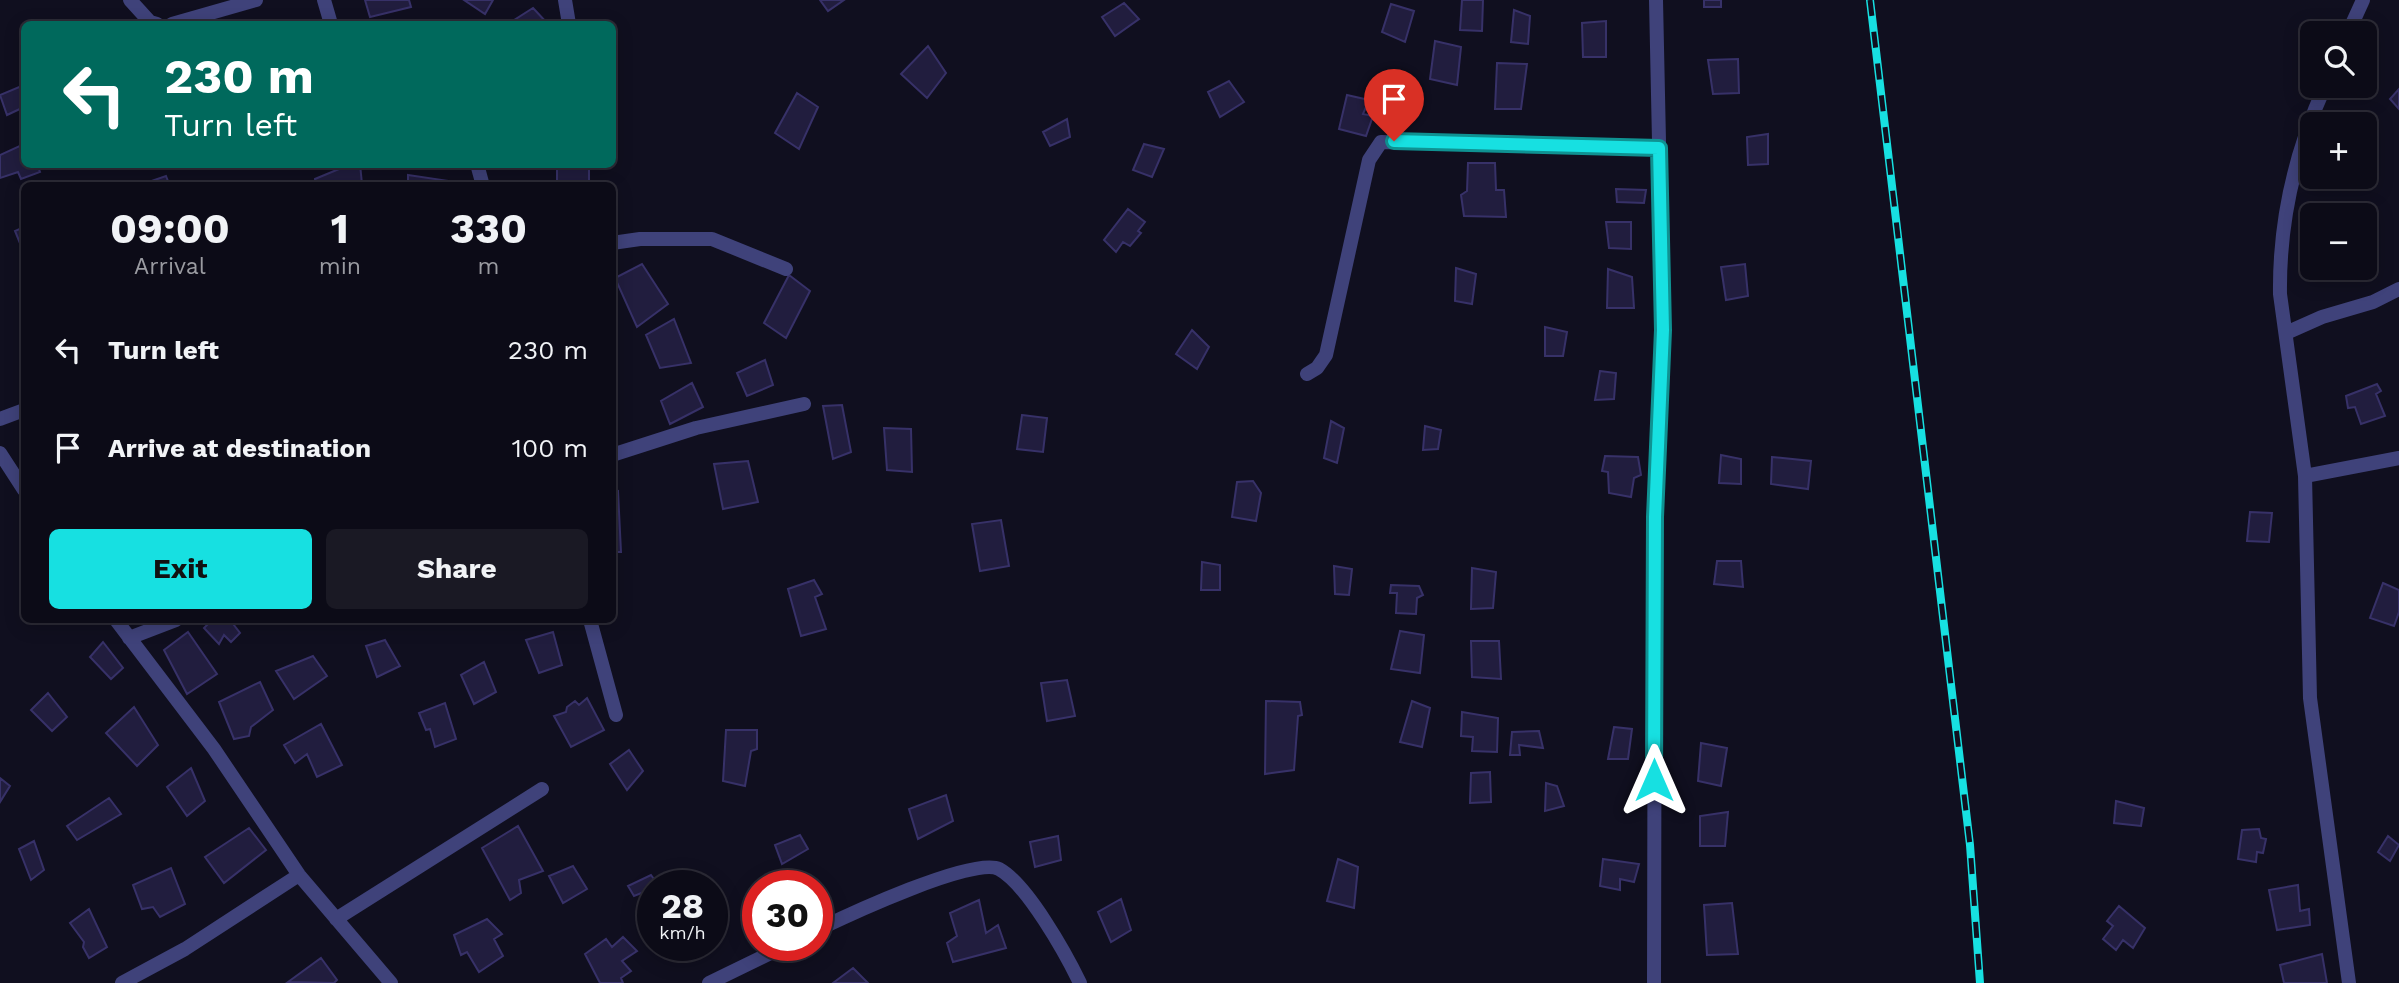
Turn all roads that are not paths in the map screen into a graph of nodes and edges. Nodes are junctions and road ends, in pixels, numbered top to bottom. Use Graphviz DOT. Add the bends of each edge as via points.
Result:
graph roads {
  1 [pos="130,0"];
  2 [pos="256,0"];
  3 [pos="324,0"];
  4 [pos="565,0"];
  5 [pos="1656,0"];
  6 [pos="2363,0"];
  7 [pos="148,21"];
  8 [pos="182,21"];
  9 [pos="330,21"];
  10 [pos="568,21"];
  11 [pos="2353,21"];
  12 [pos="2319,98"];
  13 [pos="1659,148"];
  14 [pos="616,242"];
  15 [pos="786,270"];
  16 [pos="2399,289"];
  17 [pos="2286,333"];
  18 [pos="1307,374"];
  19 [pos="804,404"];
  20 [pos="21,411"];
  21 [pos="0,419"];
  22 [pos="0,453"];
  23 [pos="616,454"];
  24 [pos="2399,458"];
  25 [pos="2305,476"];
  26 [pos="21,485"];
  27 [pos="118,623"];
  28 [pos="168,623"];
  29 [pos="591,623"];
  30 [pos="129,638"];
  31 [pos="617,715"];
  32 [pos="542,789"];
  33 [pos="299,875"];
  34 [pos="336,919"];
  35 [pos="833,923"];
  36 [pos="754,961"];
  37 [pos="122,983"];
  38 [pos="391,983"];
  39 [pos="709,983"];
  40 [pos="1080,983"];
  41 [pos="1654,983"];
  42 [pos="2349,983"];
  1 -- 7 [label="street"];
  2 -- 8 [label="street"];
  3 -- 9 [label="street"];
  4 -- 10 [label="street"];
  5 -- 13 [label="street"];
  6 -- 11 [label="street"];
  12 -- 17 [label="street" via="2289,185 2280,265"];
  13 -- 18 [label="street" via="1381,142 1373,149 1366,172 1326,355"];
  13 -- 41 [label="street" via="1663,330 1655,517"];
  14 -- 15 [label="street" via="712,239"];
  16 -- 17 [label="street"];
  17 -- 25 [label="street"];
  19 -- 23 [label="street" via="696,428"];
  20 -- 21 [label="street"];
  22 -- 26 [label="street"];
  24 -- 25 [label="street"];
  25 -- 42 [label="street" via="2310,698"];
  27 -- 30 [label="street"];
  28 -- 30 [label="street"];
  29 -- 31 [label="street"];
  30 -- 33 [label="street" via="214,749"];
  32 -- 34 [label="street"];
  33 -- 34 [label="street"];
  33 -- 37 [label="street" via="185,949"];
  34 -- 38 [label="street"];
  35 -- 40 [label="street" via="935,880 985,866 1000,869 1044,918"];
  36 -- 39 [label="street"];
}
